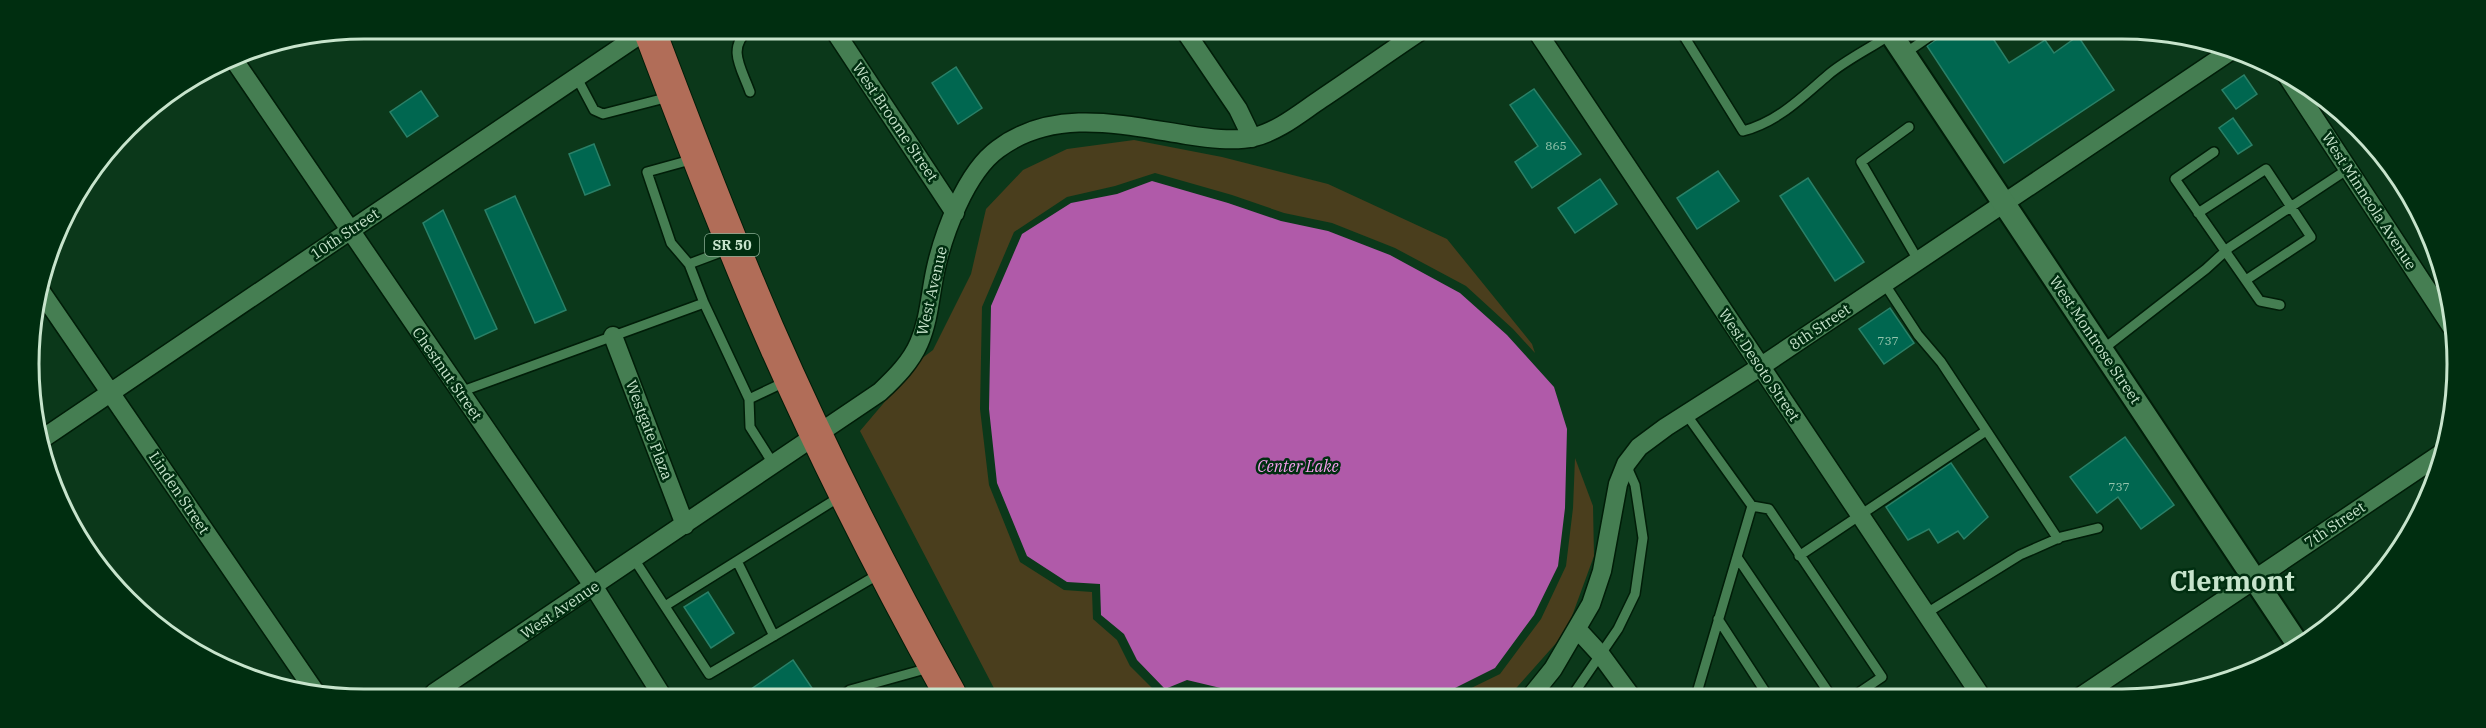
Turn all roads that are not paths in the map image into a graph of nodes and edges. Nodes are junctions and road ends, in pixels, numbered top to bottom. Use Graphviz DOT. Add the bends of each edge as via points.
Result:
graph roads {
  1 [pos="636,39"];
  2 [pos="652,39"];
  3 [pos="739,39"];
  4 [pos="840,39"];
  5 [pos="1190,39"];
  6 [pos="1409,39"];
  7 [pos="1542,39"];
  8 [pos="1686,39"];
  9 [pos="1883,39"];
  10 [pos="1894,39"];
  11 [pos="1926,39"];
  12 [pos="1904,54"];
  13 [pos="2224,55"];
  14 [pos="237,65"];
  15 [pos="577,78"];
  16 [pos="2296,90"];
  17 [pos="750,93"];
  18 [pos="674,96"];
  19 [pos="1909,127"];
  20 [pos="1252,138"];
  21 [pos="2214,152"];
  22 [pos="697,158"];
  23 [pos="2348,169"];
  24 [pos="2004,202"];
  25 [pos="2291,206"];
  26 [pos="955,213"];
  27 [pos="2198,213"];
  28 [pos="349,231"];
  29 [pos="733,247"];
  30 [pos="2224,252"];
  31 [pos="1918,260"];
  32 [pos="689,264"];
  33 [pos="2246,280"];
  34 [pos="1884,284"];
  35 [pos="46,298"];
  36 [pos="704,303"];
  37 [pos="2280,305"];
  38 [pos="2443,313"];
  39 [pos="613,336"];
  40 [pos="2102,350"];
  41 [pos="1760,367"];
  42 [pos="791,379"];
  43 [pos="460,392"];
  44 [pos="111,393"];
  45 [pos="749,399"];
  46 [pos="1686,414"];
  47 [pos="1986,431"];
  48 [pos="818,434"];
  49 [pos="47,436"];
  50 [pos="2433,459"];
  51 [pos="1626,464"];
  52 [pos="774,465"];
  53 [pos="845,493"];
  54 [pos="1752,506"];
  55 [pos="1858,515"];
  56 [pos="685,525"];
  57 [pos="2098,528"];
  58 [pos="2058,539"];
  59 [pos="1799,555"];
  60 [pos="1737,556"];
  61 [pos="634,560"];
  62 [pos="737,561"];
  63 [pos="884,571"];
  64 [pos="2254,580"];
  65 [pos="594,587"];
  66 [pos="664,606"];
  67 [pos="1925,614"];
  68 [pos="1718,619"];
  69 [pos="1578,630"];
  70 [pos="774,636"];
  71 [pos="2294,639"];
  72 [pos="1601,655"];
  73 [pos="934,666"];
  74 [pos="310,684"];
  75 [pos="440,689"];
  76 [pos="658,689"];
  77 [pos="854,689"];
  78 [pos="947,689"];
  79 [pos="1537,689"];
  80 [pos="1577,689"];
  81 [pos="1626,689"];
  82 [pos="1699,689"];
  83 [pos="1763,689"];
  84 [pos="1826,689"];
  85 [pos="1864,689"];
  86 [pos="1976,689"];
  87 [pos="2090,689"];
  1 -- 15 [label="street, 10th Street"];
  2 -- 18 [label="highway, SR 50"];
  3 -- 17 [label="lane" via="736,47"];
  4 -- 26 [label="street, West Broome Street"];
  5 -- 20 [label="street" via="1238,109"];
  6 -- 20 [label="street, West Avenue" via="1289,121"];
  7 -- 41 [label="street, West Desoto Street"];
  8 -- 9 [label="lane" via="1743,131 1763,126 1790,109 1830,74"];
  10 -- 12 [label="street, West Montrose Street"];
  11 -- 12 [label="lane"];
  12 -- 24 [label="street, West Montrose Street"];
  13 -- 24 [label="street, 8th Street"];
  14 -- 28 [label="street, Chestnut Street"];
  15 -- 18 [label="lane" via="594,110 603,114"];
  15 -- 28 [label="street, 10th Street"];
  16 -- 23 [label="street, West Minneola Avenue"];
  18 -- 22 [label="highway, SR 50"];
  19 -- 31 [label="lane" via="1861,162"];
  20 -- 26 [label="street, West Avenue" via="1200,136 1110,123 1050,124 1011,139 995,151 979,168"];
  21 -- 27 [label="lane" via="2175,179"];
  22 -- 29 [label="highway, SR 50"];
  22 -- 32 [label="lane" via="647,172 671,243"];
  23 -- 25 [label="lane"];
  23 -- 38 [label="street, West Minneola Avenue"];
  24 -- 31 [label="street, 8th Street"];
  24 -- 40 [label="street, West Montrose Street"];
  25 -- 27 [label="lane" via="2266,169"];
  25 -- 30 [label="lane"];
  25 -- 33 [label="lane" via="2311,237"];
  26 -- 48 [label="street, West Avenue" via="940,249 929,310 910,360 880,392"];
  27 -- 30 [label="lane"];
  28 -- 43 [label="street, Chestnut Street"];
  28 -- 44 [label="street, 10th Street"];
  29 -- 32 [label="lane"];
  29 -- 42 [label="highway, SR 50"];
  30 -- 33 [label="lane"];
  30 -- 40 [label="lane"];
  31 -- 34 [label="street, 8th Street"];
  32 -- 36 [label="lane"];
  33 -- 37 [label="lane" via="2260,301"];
  34 -- 41 [label="street, 8th Street"];
  34 -- 47 [label="lane"];
  35 -- 44 [label="street, Linden Street"];
  36 -- 39 [label="lane"];
  36 -- 45 [label="lane"];
  39 -- 43 [label="lane"];
  39 -- 56 [label="street, Westgate Plaza"];
  40 -- 64 [label="street, West Montrose Street"];
  41 -- 46 [label="street, 8th Street"];
  41 -- 55 [label="street, West Desoto Street"];
  42 -- 45 [label="lane"];
  42 -- 48 [label="highway, SR 50"];
  43 -- 65 [label="street, Chestnut Street"];
  44 -- 49 [label="street, 10th Street"];
  44 -- 74 [label="street, Linden Street"];
  45 -- 52 [label="lane" via="750,427"];
  46 -- 51 [label="street, 8th Street" via="1640,447"];
  46 -- 54 [label="lane"];
  47 -- 55 [label="lane"];
  47 -- 58 [label="lane"];
  48 -- 52 [label="street, West Avenue"];
  48 -- 53 [label="highway, SR 50"];
  50 -- 64 [label="street, 7th Street"];
  51 -- 69 [label="street, 8th Street" via="1612,508 1602,571"];
  51 -- 72 [label="lane" via="1635,486 1642,538 1635,594"];
  52 -- 56 [label="street, West Avenue"];
  53 -- 62 [label="lane"];
  53 -- 63 [label="highway, SR 50"];
  54 -- 59 [label="lane" via="1769,509"];
  54 -- 60 [label="lane"];
  55 -- 59 [label="lane"];
  55 -- 67 [label="street, West Desoto Street"];
  56 -- 61 [label="street, West Avenue"];
  57 -- 58 [label="lane"];
  58 -- 67 [label="lane" via="2020,555"];
  59 -- 85 [label="lane" via="1882,677"];
  60 -- 68 [label="lane"];
  60 -- 84 [label="lane"];
  61 -- 65 [label="street, West Avenue"];
  61 -- 66 [label="lane"];
  62 -- 66 [label="lane"];
  62 -- 70 [label="lane"];
  63 -- 70 [label="lane"];
  63 -- 73 [label="highway, SR 50"];
  64 -- 71 [label="street, West Montrose Street"];
  64 -- 87 [label="street, 7th Street"];
  65 -- 75 [label="street, West Avenue"];
  65 -- 76 [label="street, Chestnut Street"];
  66 -- 70 [label="lane" via="709,674"];
  67 -- 86 [label="street, West Desoto Street"];
  68 -- 82 [label="lane"];
  68 -- 83 [label="lane"];
  69 -- 72 [label="street"];
  69 -- 79 [label="street, 8th Street"];
  72 -- 80 [label="lane"];
  72 -- 81 [label="street"];
  73 -- 77 [label="lane"];
  73 -- 78 [label="highway, SR 50"];
}
